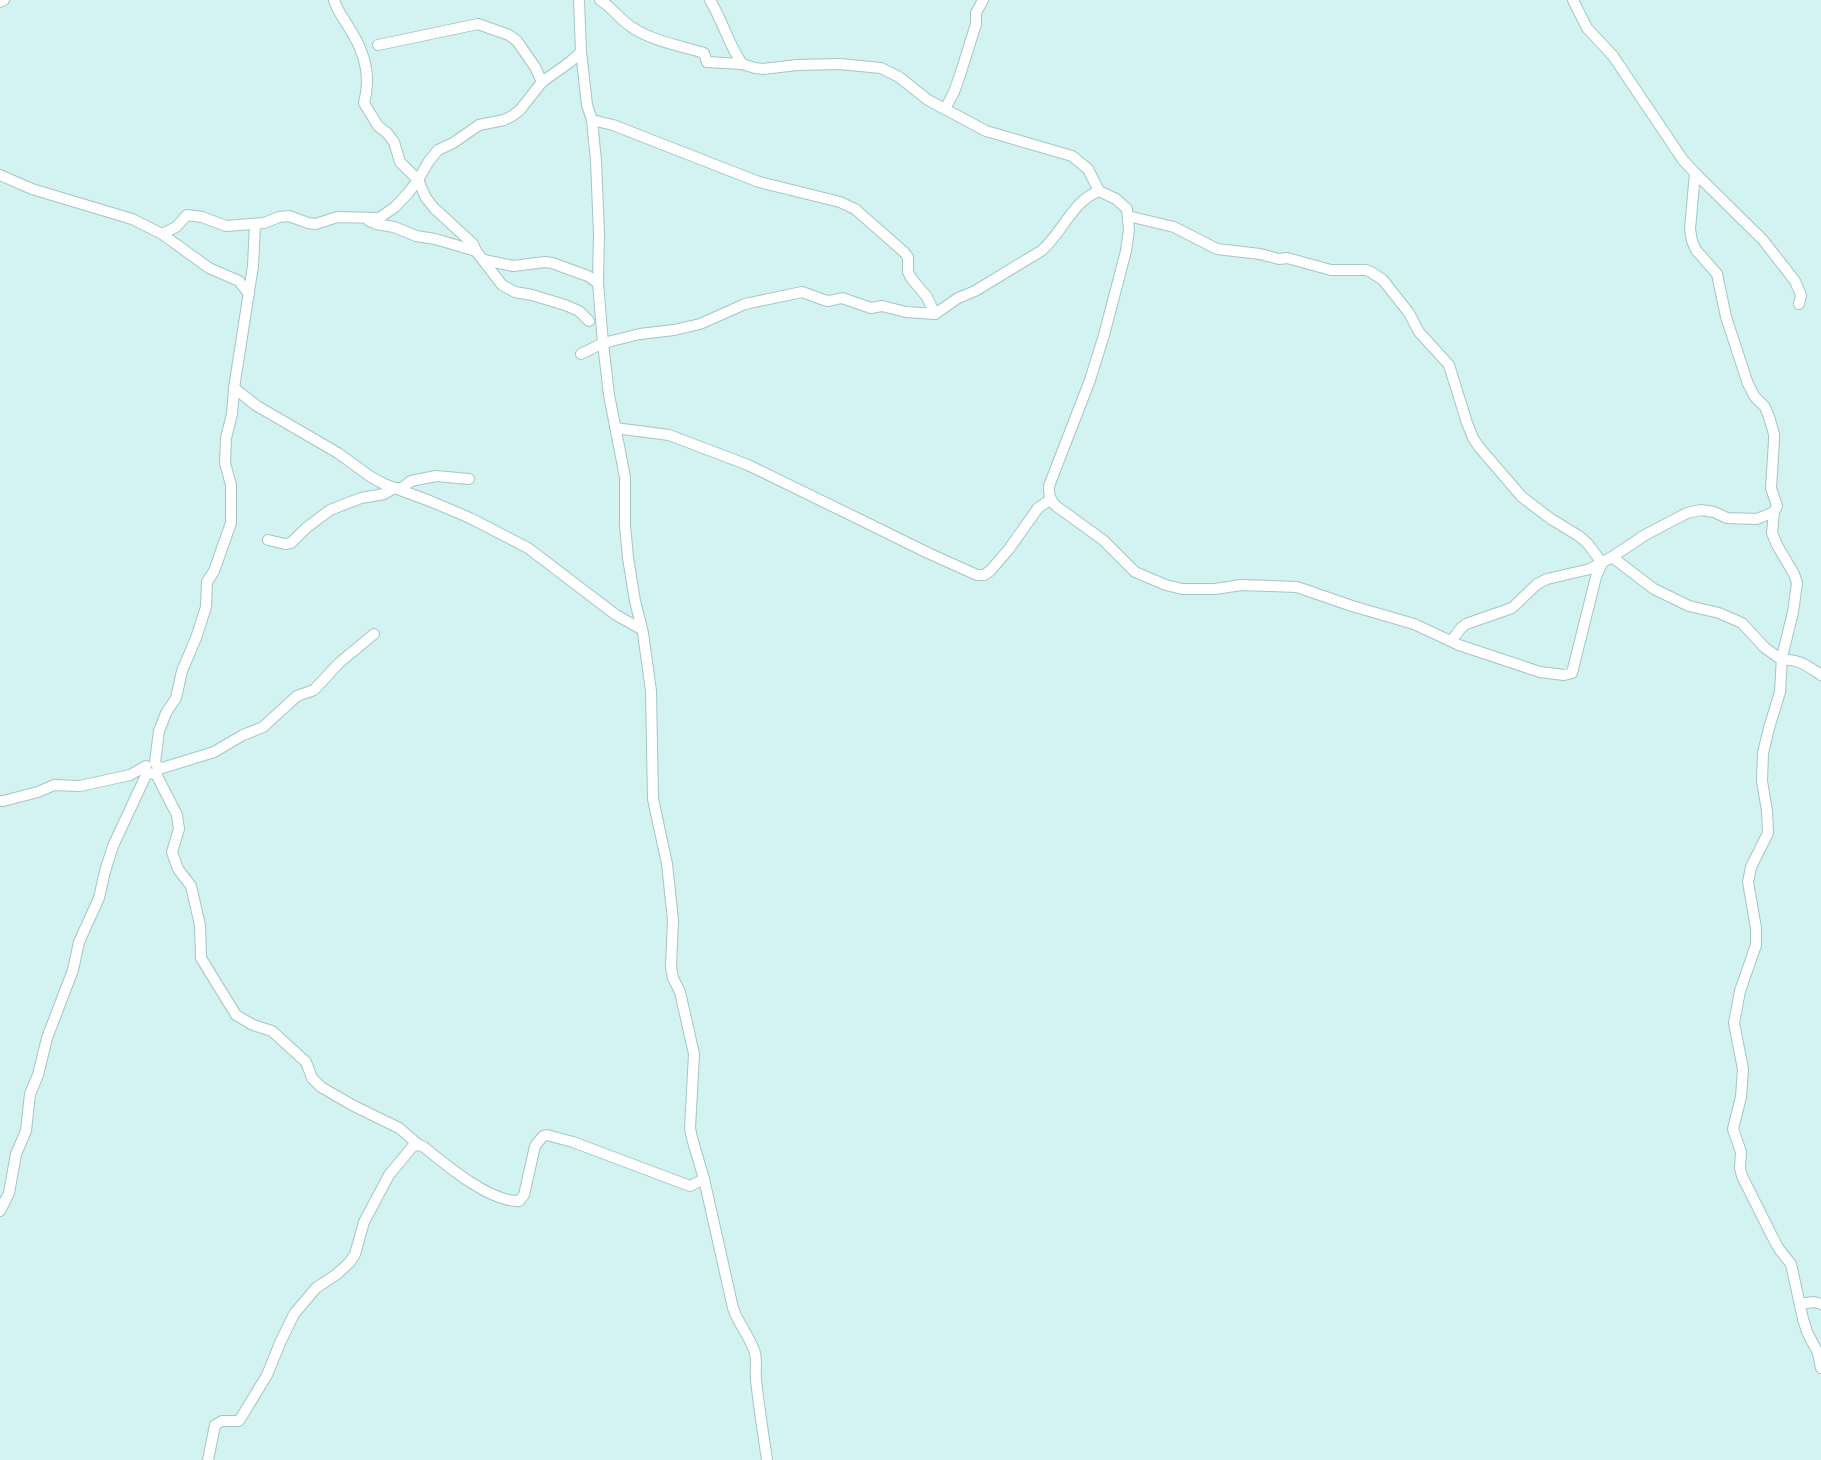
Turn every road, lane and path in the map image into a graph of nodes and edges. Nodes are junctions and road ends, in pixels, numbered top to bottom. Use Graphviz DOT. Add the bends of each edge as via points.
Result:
graph roads {
  1 [pos="4,0"];
  2 [pos="334,0"];
  3 [pos="579,0"];
  4 [pos="600,0"];
  5 [pos="710,0"];
  6 [pos="982,0"];
  7 [pos="1573,0"];
  8 [pos="0,2"];
  9 [pos="378,45"];
  10 [pos="581,52"];
  11 [pos="742,64"];
  12 [pos="542,82"];
  13 [pos="945,109"];
  14 [pos="592,120"];
  15 [pos="1695,173"];
  16 [pos="0,175"];
  17 [pos="418,180"];
  18 [pos="1099,191"];
  19 [pos="1128,216"];
  20 [pos="365,219"];
  21 [pos="255,224"];
  22 [pos="162,234"];
  23 [pos="476,252"];
  24 [pos="484,260"];
  25 [pos="598,283"];
  26 [pos="249,294"];
  27 [pos="1799,304"];
  28 [pos="935,314"];
  29 [pos="589,321"];
  30 [pos="604,343"];
  31 [pos="581,354"];
  32 [pos="234,388"];
  33 [pos="615,428"];
  34 [pos="470,479"];
  35 [pos="394,488"];
  36 [pos="1050,500"];
  37 [pos="1774,512"];
  38 [pos="268,540"];
  39 [pos="1612,557"];
  40 [pos="1602,564"];
  41 [pos="641,628"];
  42 [pos="374,634"];
  43 [pos="1452,640"];
  44 [pos="1782,660"];
  45 [pos="1821,675"];
  46 [pos="153,769"];
  47 [pos="0,801"];
  48 [pos="419,1145"];
  49 [pos="704,1179"];
  50 [pos="0,1211"];
  51 [pos="1800,1304"];
  52 [pos="1821,1304"];
  53 [pos="1821,1368"];
  54 [pos="208,1460"];
  55 [pos="767,1460"];
  1 -- 8 [label="street"];
  2 -- 17 [label="street" via="364,57 368,78 364,103 378,126 394,142 400,162"];
  3 -- 10 [label="street"];
  4 -- 11 [label="street" via="633,29 650,37 704,53 707,62"];
  5 -- 11 [label="street" via="726,31 727,40"];
  6 -- 13 [label="street" via="960,76"];
  7 -- 15 [label="street" via="1587,28 1613,56"];
  9 -- 12 [label="street" via="478,24 517,41"];
  10 -- 12 [label="street"];
  10 -- 14 [label="street" via="587,105"];
  11 -- 13 [label="street" via="763,69 840,64 881,68"];
  12 -- 17 [label="street" via="512,116 479,125 438,150"];
  13 -- 18 [label="street" via="986,131 1072,156 1088,169"];
  14 -- 25 [label="street" via="599,234"];
  14 -- 28 [label="street" via="613,125 759,182 820,196 855,209 908,257 908,272"];
  15 -- 27 [label="street" via="1763,240 1795,281 1801,295"];
  15 -- 37 [label="street" via="1690,229 1692,242 1716,274 1748,384 1764,407 1774,434 1771,488 1776,506"];
  16 -- 22 [label="street" via="32,189 122,215"];
  17 -- 20 [label="street" via="387,213 379,218"];
  17 -- 23 [label="street" via="434,208 473,244"];
  18 -- 19 [label="street" via="1124,204"];
  18 -- 28 [label="street" via="1085,199 1041,251"];
  19 -- 36 [label="street" via="1126,250 1104,334 1050,486"];
  19 -- 40 [label="street" via="1174,227 1217,249 1288,258 1331,270 1366,270 1382,280 1409,313 1419,332 1449,365 1467,423 1479,447 1522,497 1579,536"];
  20 -- 21 [label="street" via="337,217 316,224 289,216"];
  20 -- 23 [label="street"];
  21 -- 22 [label="street" via="226,226 188,215 176,227"];
  21 -- 26 [label="street"];
  22 -- 26 [label="street" via="209,268 239,282"];
  23 -- 24 [label="street"];
  24 -- 25 [label="street" via="512,266 552,263"];
  24 -- 29 [label="street" via="502,285 515,292 565,305 579,311"];
  25 -- 30 [label="street"];
  26 -- 32 [label="street"];
  28 -- 30 [label="street" via="882,306 871,308 842,298 829,301 802,292 744,304 700,324"];
  30 -- 31 [label="street"];
  30 -- 33 [label="street"];
  32 -- 35 [label="street" via="257,406"];
  32 -- 46 [label="street" via="226,438 231,523 207,582 206,606 182,671 176,698 159,731"];
  33 -- 36 [label="street" via="669,435 748,466 977,574 984,575 990,571 1038,508"];
  33 -- 41 [label="street" via="626,486 628,558"];
  34 -- 35 [label="street" via="436,476"];
  35 -- 38 [label="street" via="330,510 291,543"];
  35 -- 41 [label="street" via="430,500 528,548 616,615"];
  36 -- 43 [label="street" via="1104,540 1135,572 1166,585 1182,589 1260,585 1296,587 1414,624"];
  37 -- 39 [label="street" via="1756,519 1727,518 1701,510 1687,513 1644,535"];
  37 -- 44 [label="street" via="1772,533 1796,583"];
  39 -- 40 [label="street"];
  39 -- 44 [label="street" via="1654,589 1689,606 1742,622 1765,648"];
  40 -- 43 [label="street" via="1537,584 1512,608 1466,624"];
  40 -- 43 [label="street" via="1574,670 1570,674 1540,672"];
  41 -- 49 [label="street" via="651,691 653,799 667,864 673,920 670,967 680,992 694,1054 690,1128"];
  42 -- 46 [label="street" via="339,663 314,690 297,696 263,727 214,752"];
  44 -- 45 [label="street" via="1801,662"];
  44 -- 51 [label="street" via="1780,692 1769,728 1762,769 1768,833 1751,867 1748,882 1756,945 1740,990 1735,1018 1743,1078 1733,1129 1742,1152 1742,1176 1775,1243 1791,1264"];
  46 -- 47 [label="street" via="80,786 54,784 38,792"];
  46 -- 48 [label="street" via="177,815 179,830 172,852 178,869 191,886 200,925 201,958 236,1016 272,1031 306,1062 312,1078 321,1087 399,1128"];
  46 -- 50 [label="street" via="113,846 99,898 79,942 30,1094 26,1131 16,1154 9,1193"];
  48 -- 49 [label="street" via="463,1178 513,1201 524,1195 534,1146 543,1136 573,1142 690,1186"];
  48 -- 54 [label="street" via="410,1148 389,1175 364,1222 350,1262 316,1288 294,1314 264,1381 239,1421 222,1421 215,1425"];
  49 -- 55 [label="street" via="733,1308 755,1354"];
  51 -- 52 [label="street"];
  51 -- 53 [label="street"];
}
